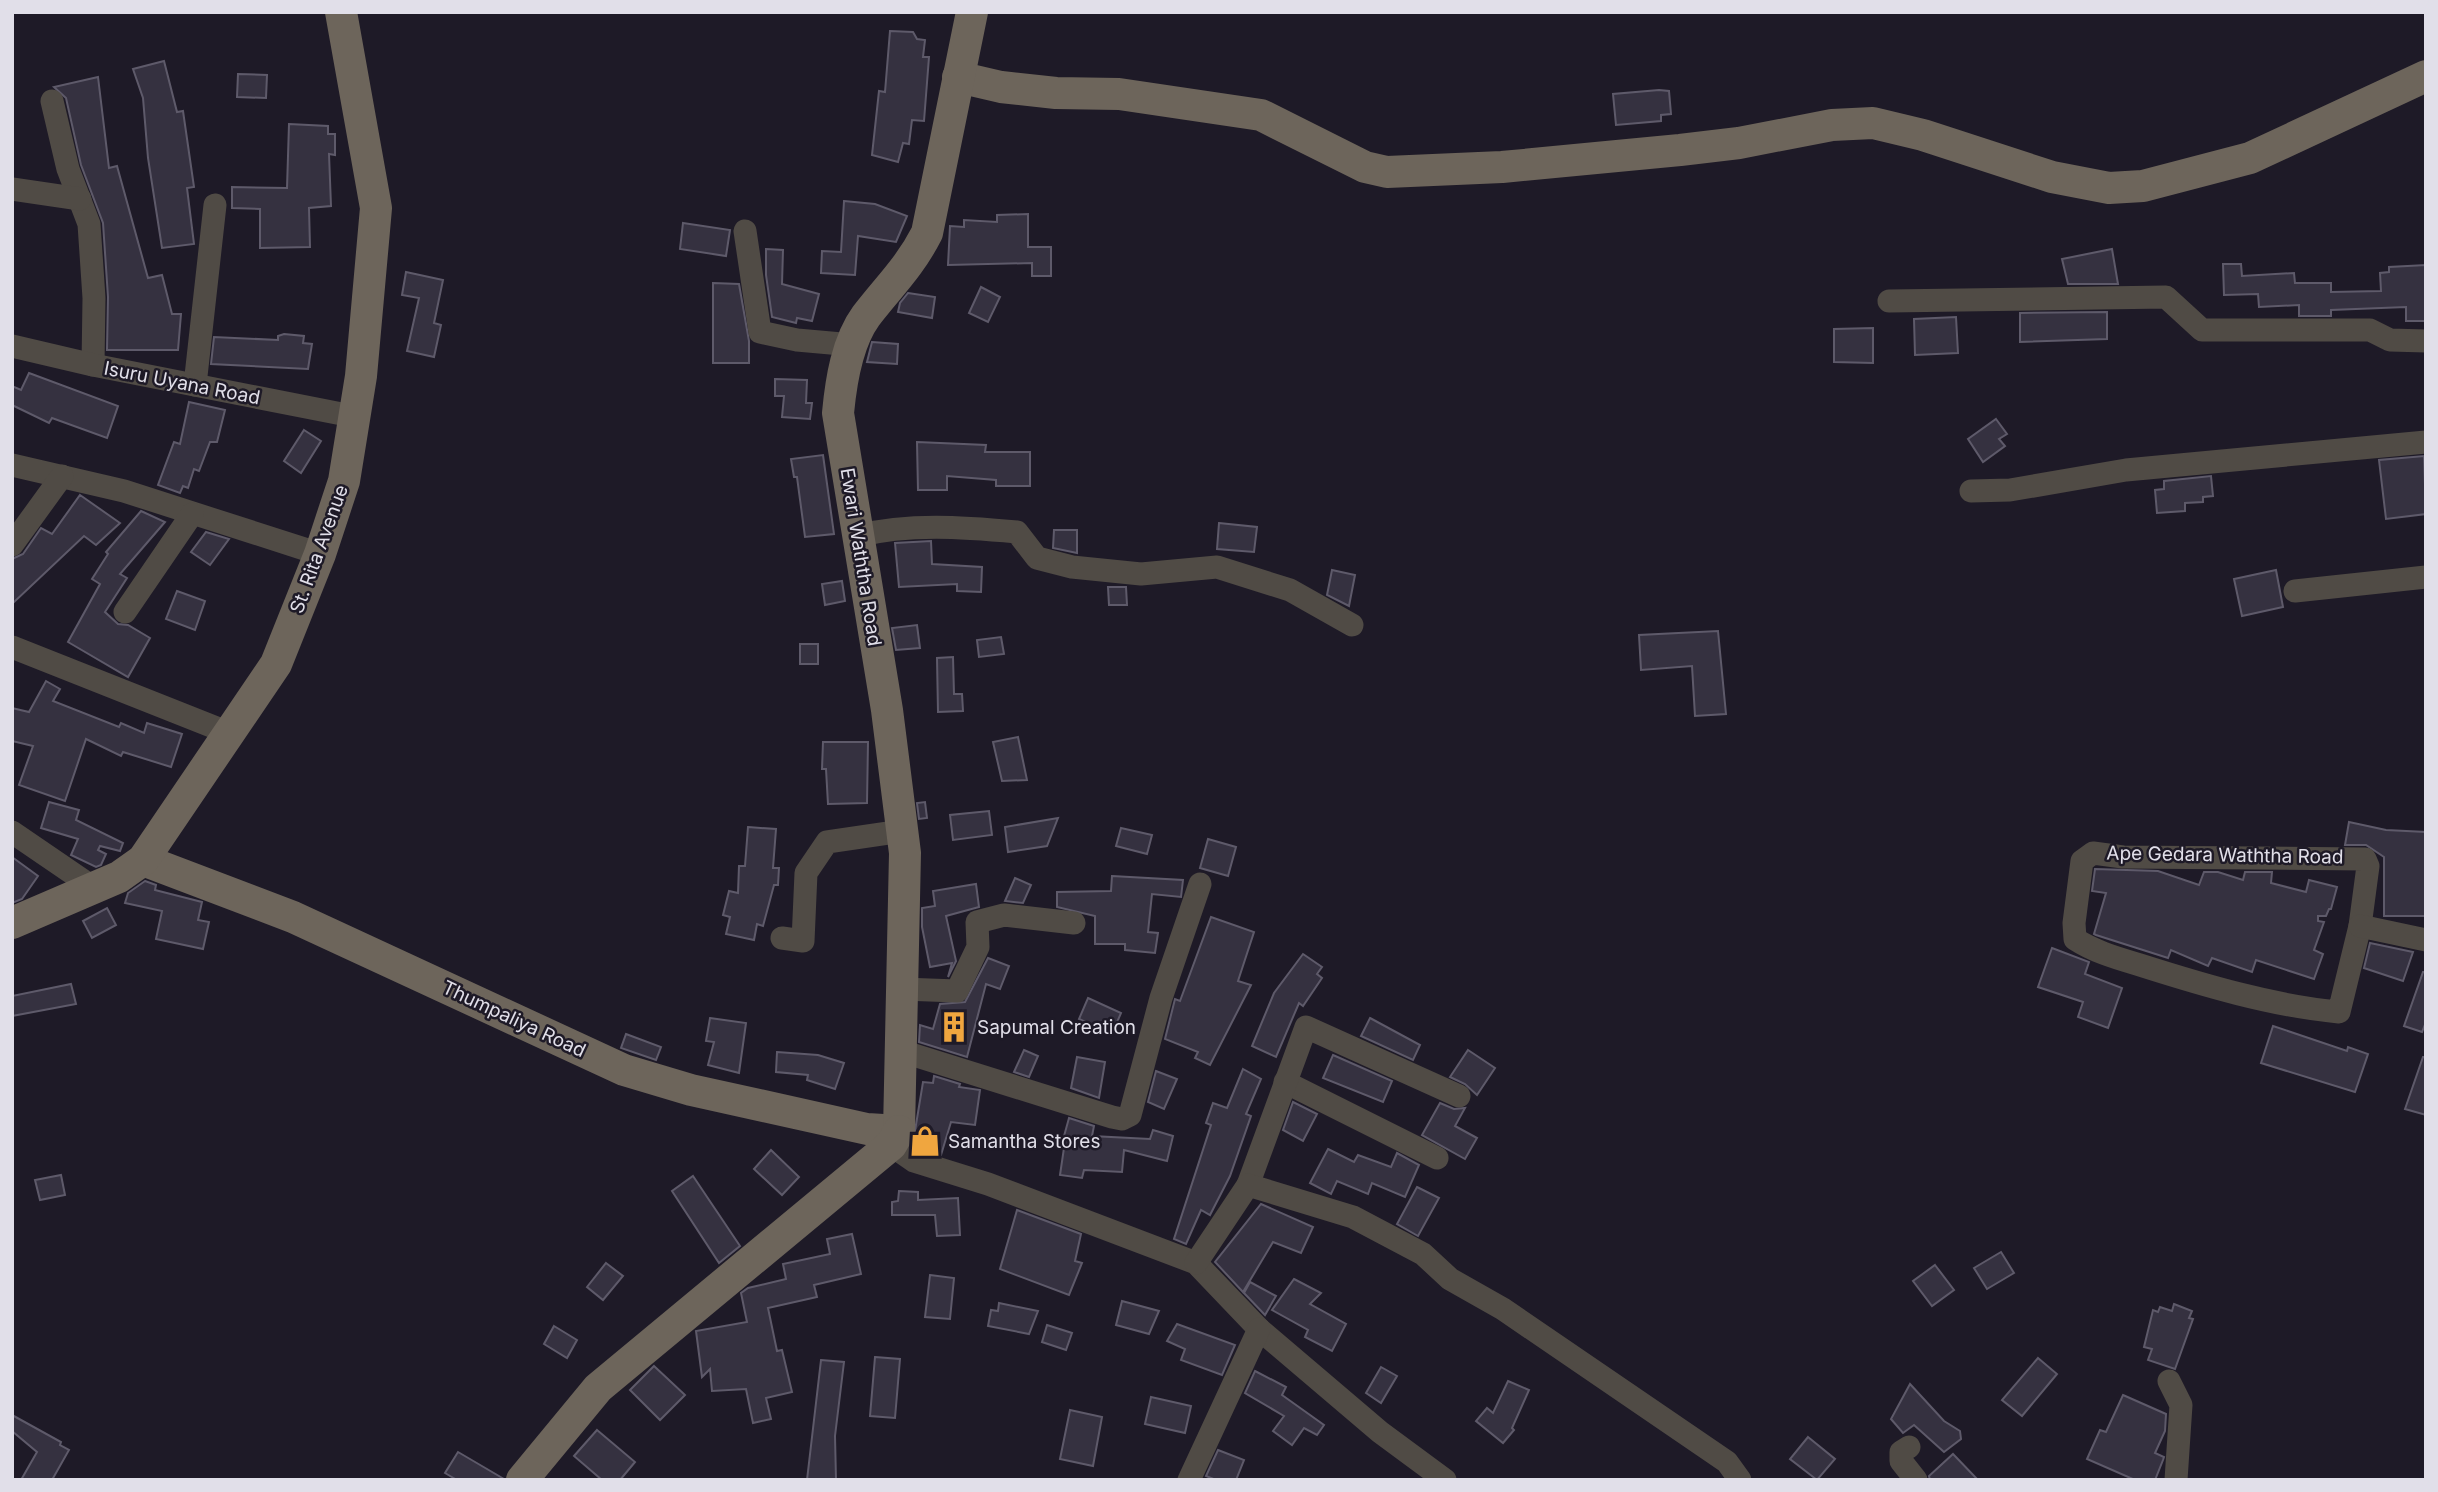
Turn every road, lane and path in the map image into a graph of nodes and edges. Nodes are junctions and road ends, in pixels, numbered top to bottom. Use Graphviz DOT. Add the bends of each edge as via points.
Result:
graph roads {
  1 [pos="341,12"];
  2 [pos="972,12"];
  3 [pos="2426,76"];
  4 [pos="958,77"];
  5 [pos="52,101"];
  6 [pos="12,189"];
  7 [pos="80,199"];
  8 [pos="215,205"];
  9 [pos="745,231"];
  10 [pos="1889,302"];
  11 [pos="2426,341"];
  12 [pos="853,345"];
  13 [pos="12,346"];
  14 [pos="93,365"];
  15 [pos="195,385"];
  16 [pos="352,416"];
  17 [pos="2426,442"];
  18 [pos="12,465"];
  19 [pos="62,476"];
  20 [pos="1971,491"];
  21 [pos="192,514"];
  22 [pos="856,536"];
  23 [pos="12,545"];
  24 [pos="320,554"];
  25 [pos="2426,577"];
  26 [pos="2295,590"];
  27 [pos="125,612"];
  28 [pos="1352,625"];
  29 [pos="12,647"];
  30 [pos="229,733"];
  31 [pos="902,831"];
  32 [pos="12,832"];
  33 [pos="142,860"];
  34 [pos="1200,884"];
  35 [pos="94,888"];
  36 [pos="12,923"];
  37 [pos="1074,923"];
  38 [pos="2360,926"];
  39 [pos="782,938"];
  40 [pos="2426,940"];
  41 [pos="902,989"];
  42 [pos="901,1051"];
  43 [pos="1284,1082"];
  44 [pos="1459,1096"];
  45 [pos="895,1138"];
  46 [pos="1437,1158"];
  47 [pos="1248,1185"];
  48 [pos="1196,1263"];
  49 [pos="1259,1329"];
  50 [pos="2169,1381"];
  51 [pos="1909,1447"];
  52 [pos="522,1480"];
  53 [pos="1189,1480"];
  54 [pos="1445,1480"];
  55 [pos="1740,1480"];
  56 [pos="1916,1480"];
  57 [pos="2176,1480"];
  1 -- 16 [label="street, St. Rita Avenue" via="376,208 361,376"];
  2 -- 4 [label="street, Ewari Waththa Road"];
  3 -- 4 [label="street" via="2250,158 2143,186 2109,188 2052,177 1873,123 1832,125 1739,144 1680,150 1502,167 1387,172 1365,167 1261,115 1119,94 1001,87"];
  4 -- 12 [label="street, Ewari Waththa Road" via="927,233 911,264 866,317"];
  5 -- 7 [label="street"];
  6 -- 7 [label="street"];
  7 -- 14 [label="street" via="93,256"];
  8 -- 15 [label="street"];
  9 -- 12 [label="street" via="760,332"];
  10 -- 11 [label="street" via="2166,297 2202,330 2370,330 2390,340"];
  12 -- 22 [label="street, Ewari Waththa Road" via="841,381 838,413"];
  13 -- 14 [label="street, Isuru Uyana Road"];
  14 -- 15 [label="street, Isuru Uyana Road"];
  15 -- 16 [label="street, Isuru Uyana Road"];
  16 -- 24 [label="street, St. Rita Avenue" via="344,481"];
  17 -- 20 [label="street" via="2126,470 2010,490"];
  18 -- 19 [label="street"];
  19 -- 21 [label="street"];
  19 -- 23 [label="street"];
  21 -- 24 [label="street"];
  21 -- 27 [label="street"];
  22 -- 28 [label="street" via="892,528 1017,531 1037,558 1072,567 1141,574 1217,567 1290,590"];
  22 -- 31 [label="street, Ewari Waththa Road" via="887,710"];
  24 -- 30 [label="street, St. Rita Avenue" via="276,664"];
  25 -- 26 [label="street"];
  29 -- 30 [label="street"];
  30 -- 33 [label="street, St. Rita Avenue"];
  31 -- 39 [label="street" via="827,842 806,873 803,941"];
  31 -- 41 [label="street, Ewari Waththa Road"];
  32 -- 35 [label="street"];
  33 -- 35 [label="street, St. Rita Avenue"];
  33 -- 45 [label="street, Thumpaliya Road" via="293,917 624,1070"];
  34 -- 42 [label="street" via="1161,998 1130,1115 1112,1117"];
  35 -- 36 [label="street, St. Rita Avenue"];
  37 -- 41 [label="street" via="1004,915 977,922 978,947 957,990"];
  38 -- 38 [label="street, Ape Gedara Waththa Road" via="2339,1012 2168,974 2090,949 2076,939 2074,923 2082,861 2093,853 2123,857 2358,857 2368,866"];
  38 -- 40 [label="street"];
  41 -- 42 [label="street, Ewari Waththa Road"];
  42 -- 45 [label="street, Ewari Waththa Road"];
  43 -- 44 [label="street" via="1306,1027"];
  43 -- 46 [label="street"];
  43 -- 47 [label="street"];
  45 -- 48 [label="street" via="914,1161 988,1184"];
  45 -- 52 [label="street" via="598,1388"];
  47 -- 48 [label="street"];
  47 -- 55 [label="street" via="1353,1217 1423,1254 1450,1279 1503,1309 1727,1462"];
  48 -- 49 [label="street"];
  49 -- 53 [label="street"];
  49 -- 54 [label="street" via="1380,1432"];
  50 -- 57 [label="street" via="2181,1405"];
  51 -- 56 [label="street" via="1901,1452 1901,1461"];
}
